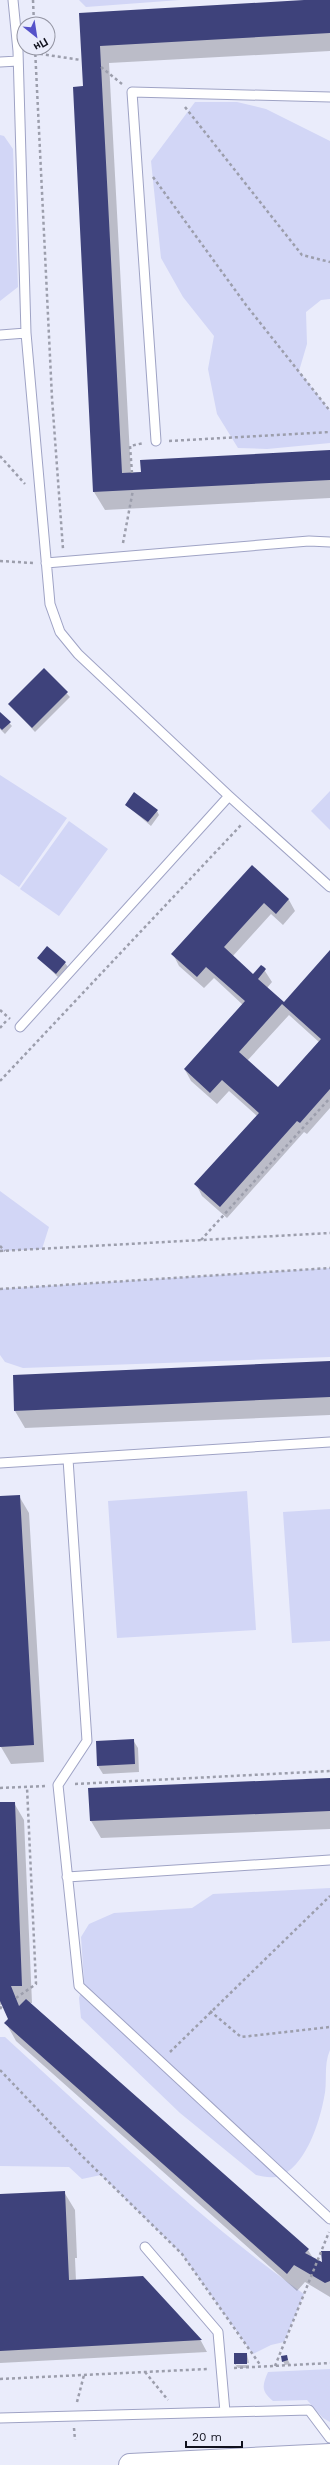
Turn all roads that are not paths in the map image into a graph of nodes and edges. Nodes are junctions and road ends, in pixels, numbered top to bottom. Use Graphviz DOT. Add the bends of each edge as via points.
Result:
graph roads {
  1 [pos="14,0"];
  2 [pos="18,61"];
  3 [pos="0,62"];
  4 [pos="330,97"];
  5 [pos="26,333"];
  6 [pos="0,335"];
  7 [pos="156,441"];
  8 [pos="330,542"];
  9 [pos="46,563"];
  10 [pos="229,796"];
  11 [pos="330,887"];
  12 [pos="20,1027"];
  13 [pos="330,1442"];
  14 [pos="68,1459"];
  15 [pos="0,1463"];
  16 [pos="330,1860"];
  17 [pos="67,1877"];
  18 [pos="330,2219"];
  19 [pos="145,2247"];
  20 [pos="225,2412"];
  21 [pos="0,2418"];
  22 [pos="330,2438"];
  23 [pos="330,2455"];
  24 [pos="140,2465"];
  1 -- 2 [label="lane"];
  2 -- 3 [label="lane"];
  2 -- 5 [label="lane"];
  4 -- 7 [label="lane" via="132,92"];
  5 -- 6 [label="lane"];
  5 -- 9 [label="lane"];
  8 -- 9 [label="lane" via="309,541"];
  9 -- 10 [label="lane" via="50,604 60,632 78,654"];
  10 -- 11 [label="lane"];
  10 -- 12 [label="lane"];
  13 -- 14 [label="lane"];
  14 -- 15 [label="lane"];
  14 -- 17 [label="lane" via="86,1741 58,1785"];
  16 -- 17 [label="lane"];
  17 -- 18 [label="lane" via="79,1986"];
  19 -- 20 [label="lane" via="218,2332"];
  20 -- 21 [label="lane"];
  20 -- 22 [label="lane" via="309,2410"];
  23 -- 24 [label="main road"];
}
